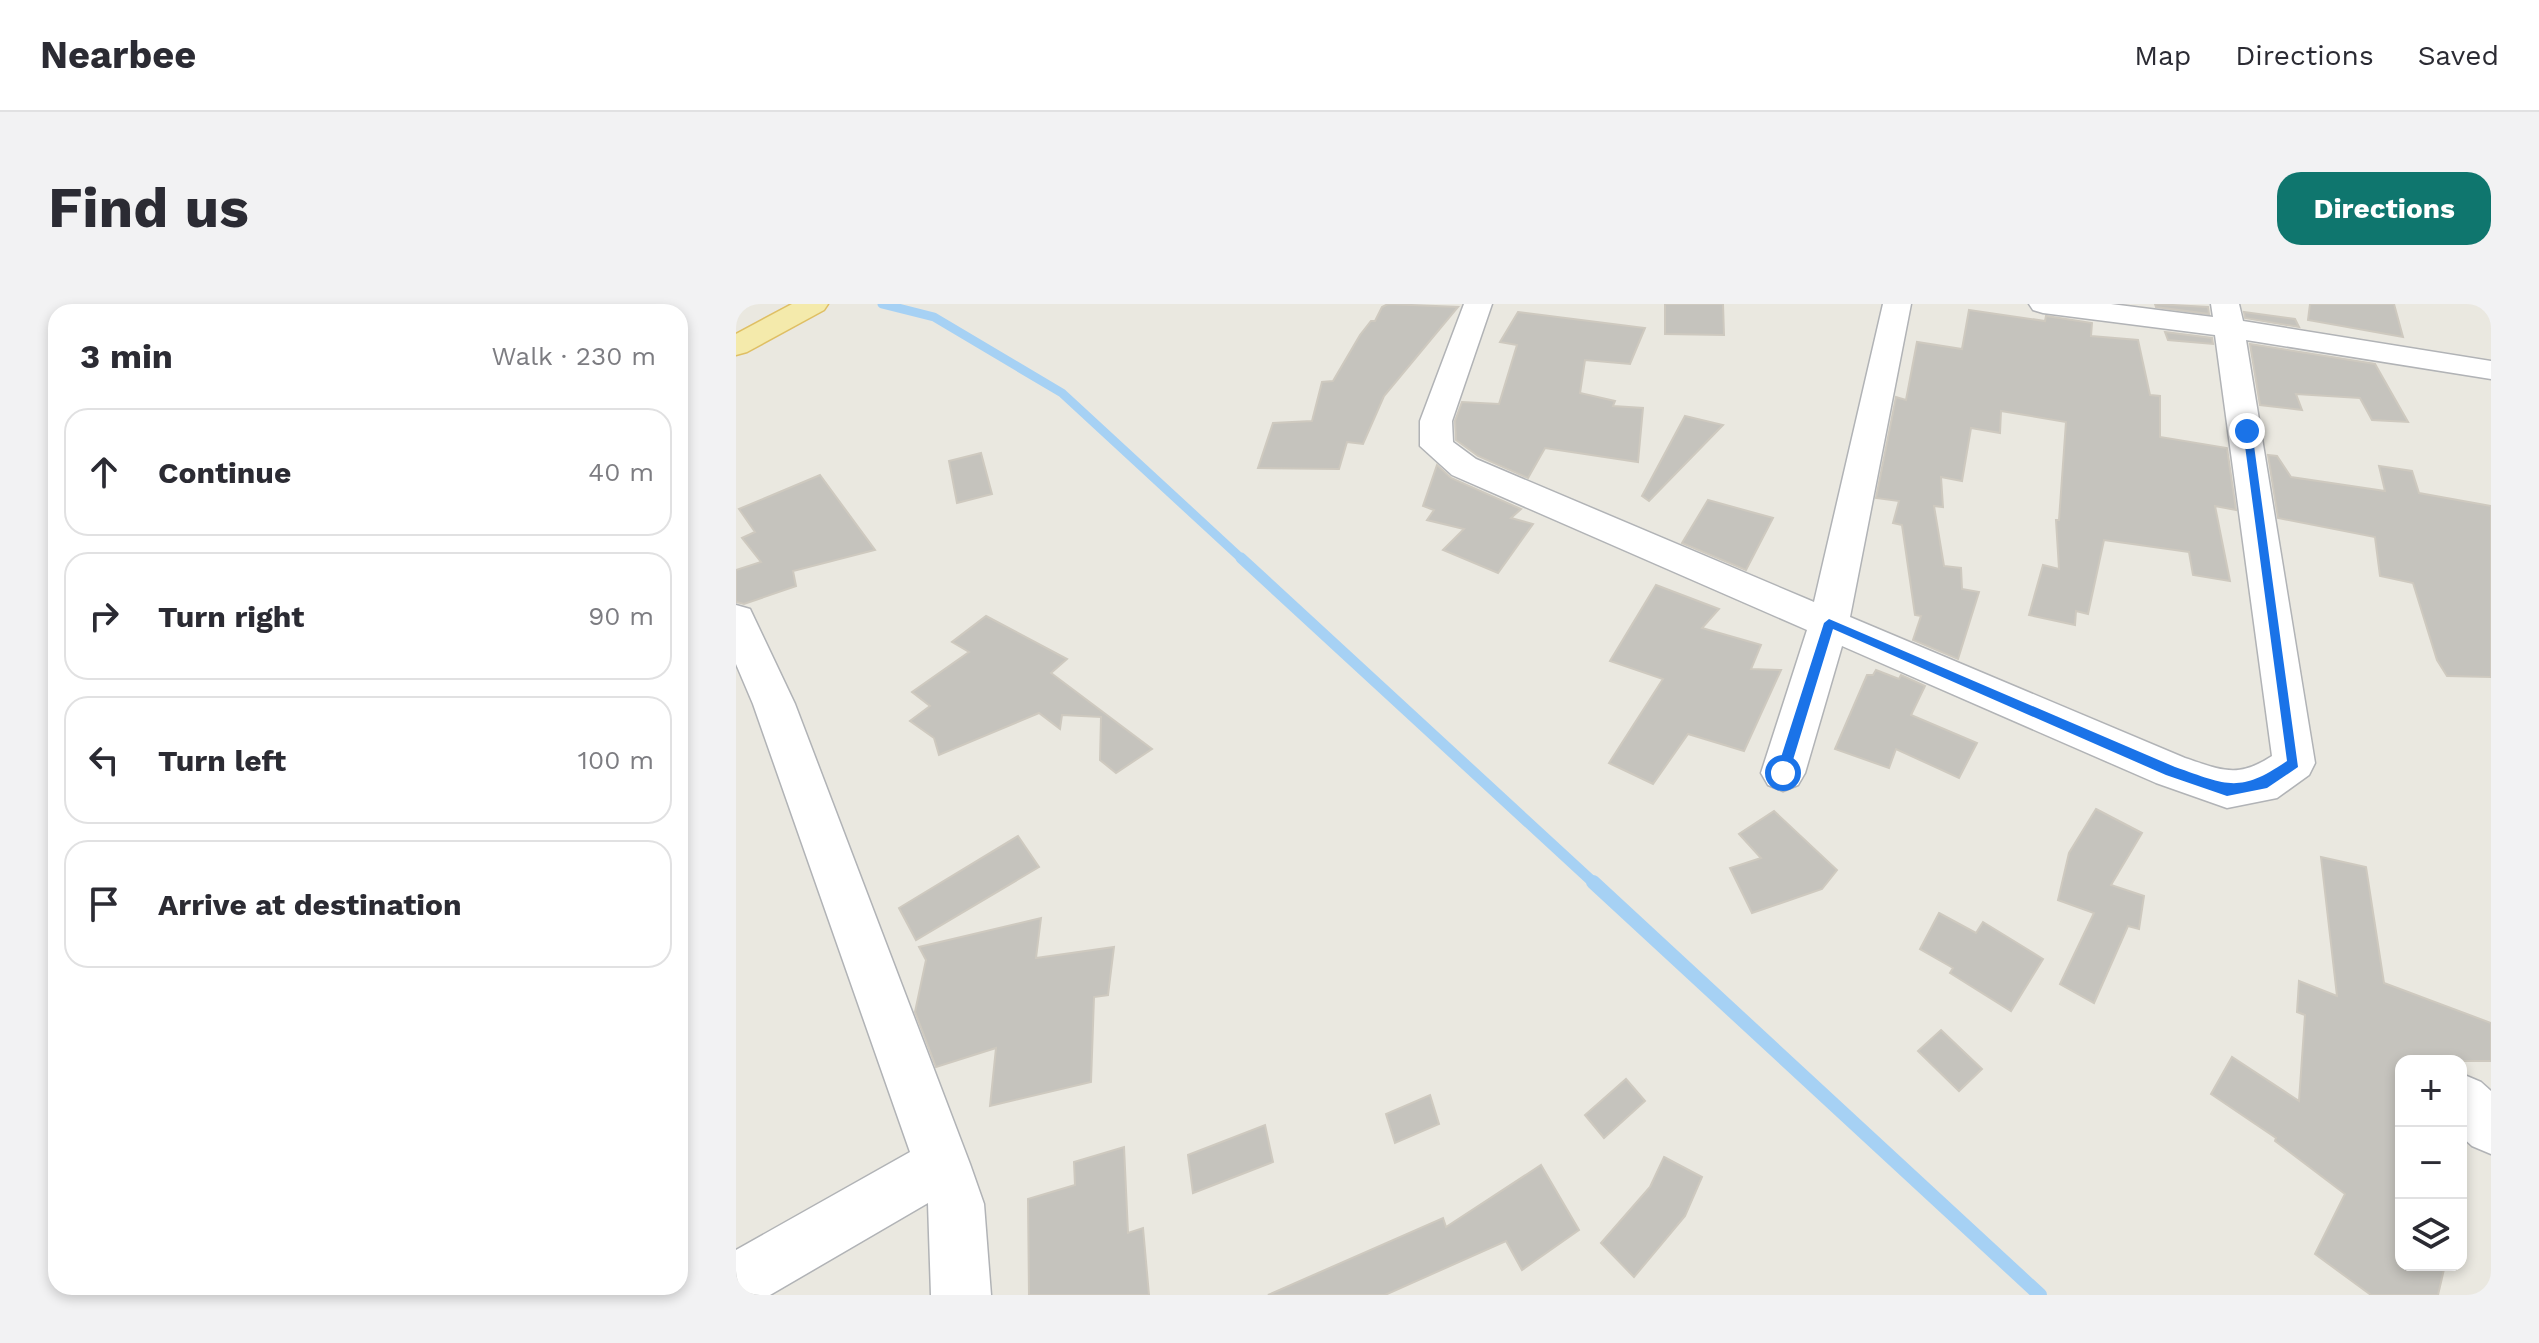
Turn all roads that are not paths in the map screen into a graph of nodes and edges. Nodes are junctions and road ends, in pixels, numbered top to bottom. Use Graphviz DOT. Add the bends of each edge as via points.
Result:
graph roads {
  1 [pos="759,304"];
  2 [pos="814,304"];
  3 [pos="1478,304"];
  4 [pos="1897,304"];
  5 [pos="2043,304"];
  6 [pos="2227,316"];
  7 [pos="743,333"];
  8 [pos="2491,370"];
  9 [pos="736,619"];
  10 [pos="1829,623"];
  11 [pos="1783,773"];
  12 [pos="942,1164"];
  13 [pos="736,1282"];
  14 [pos="961,1295"];
  1 -- 7 [label="main road"];
  2 -- 7 [label="main road"];
  3 -- 10 [label="street" via="1436,421 1437,446 1464,467"];
  4 -- 10 [label="street"];
  5 -- 6 [label="street"];
  6 -- 8 [label="street"];
  6 -- 10 [label="street" via="2294,763 2262,785 2227,790 2171,771"];
  9 -- 12 [label="street" via="774,704"];
  10 -- 11 [label="street"];
  12 -- 13 [label="street"];
  12 -- 14 [label="street" via="956,1204"];
}
